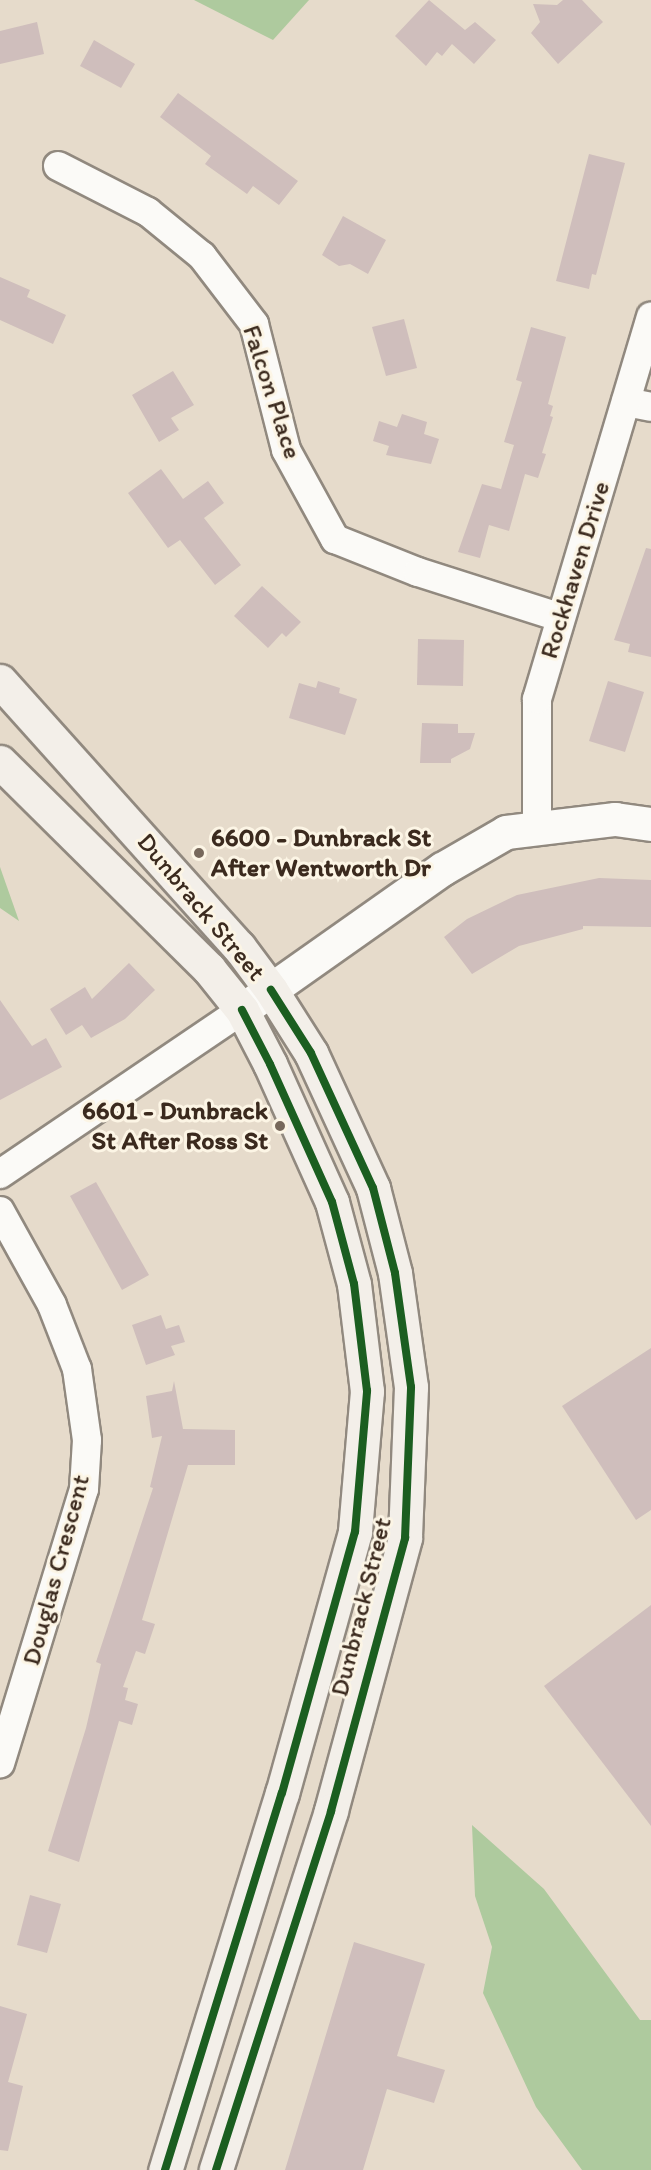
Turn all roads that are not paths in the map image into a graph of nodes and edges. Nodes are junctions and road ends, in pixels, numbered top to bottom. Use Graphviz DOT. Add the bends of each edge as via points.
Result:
graph roads {
  1 [pos="58,166"];
  2 [pos="651,317"];
  3 [pos="639,404"];
  4 [pos="559,617"];
  5 [pos="0,681"];
  6 [pos="0,762"];
  7 [pos="651,824"];
  8 [pos="537,828"];
  9 [pos="271,990"];
  10 [pos="242,1010"];
  11 [pos="0,1174"];
  12 [pos="0,1211"];
  13 [pos="0,1763"];
  14 [pos="165,2170"];
  15 [pos="216,2170"];
  1 -- 4 [label="street, Falcon Place" via="148,212 202,256 254,324 286,450 335,539 418,572"];
  2 -- 3 [label="street, Rockhaven Drive"];
  3 -- 4 [label="street, Rockhaven Drive"];
  4 -- 8 [label="street, Rockhaven Drive" via="537,699"];
  5 -- 9 [label="main road, Dunbrack Street" via="239,947"];
  6 -- 10 [label="main road, Dunbrack Street" via="209,969"];
  7 -- 8 [label="street" via="615,819"];
  8 -- 9 [label="street" via="506,832 442,869"];
  9 -- 10 [label="street"];
  9 -- 15 [label="main road, Dunbrack Street" via="311,1053 373,1188 395,1273 411,1387 405,1539 330,1811"];
  10 -- 11 [label="street"];
  10 -- 14 [label="main road, Dunbrack Street" via="332,1202 354,1284 367,1390 355,1532 282,1793"];
  12 -- 13 [label="street, Douglas Crescent" via="52,1305 77,1369 87,1440 84,1489"];
}
